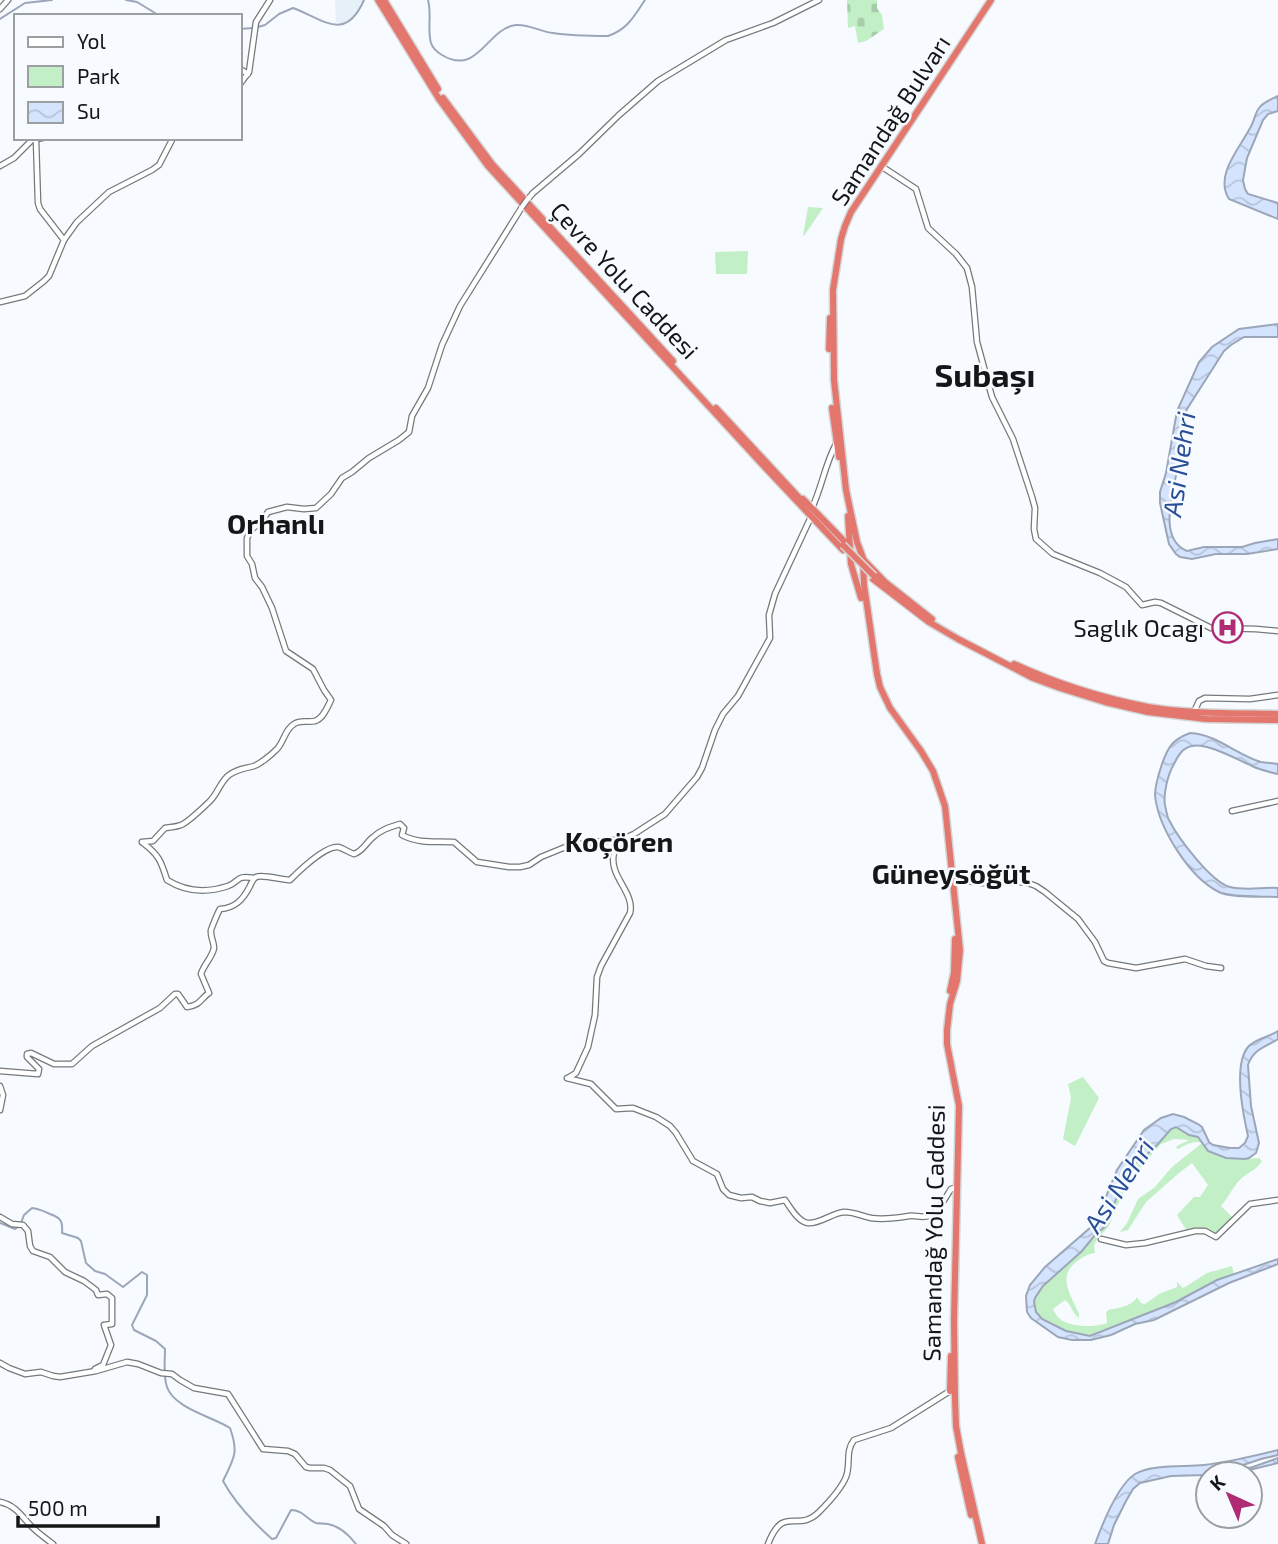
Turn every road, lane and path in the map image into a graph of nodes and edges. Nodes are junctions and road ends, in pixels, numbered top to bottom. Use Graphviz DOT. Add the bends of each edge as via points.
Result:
graph roads {
  1 [pos="8,0"];
  2 [pos="270,0"];
  3 [pos="378,0"];
  4 [pos="384,0"];
  5 [pos="819,0"];
  6 [pos="989,0"];
  7 [pos="0,9"];
  8 [pos="242,70"];
  9 [pos="248,74"];
  10 [pos="242,82"];
  11 [pos="464,132"];
  12 [pos="31,140"];
  13 [pos="36,140"];
  14 [pos="172,140"];
  15 [pos="0,166"];
  16 [pos="881,166"];
  17 [pos="527,200"];
  18 [pos="522,208"];
  19 [pos="64,240"];
  20 [pos="577,264"];
  21 [pos="587,267"];
  22 [pos="0,302"];
  23 [pos="837,444"];
  24 [pos="786,487"];
  25 [pos="812,509"];
  26 [pos="810,519"];
  27 [pos="846,547"];
  28 [pos="859,563"];
  29 [pos="874,580"];
  30 [pos="864,591"];
  31 [pos="931,620"];
  32 [pos="1278,631"];
  33 [pos="1278,695"];
  34 [pos="1194,712"];
  35 [pos="1278,717"];
  36 [pos="1278,801"];
  37 [pos="1232,811"];
  38 [pos="623,839"];
  39 [pos="254,878"];
  40 [pos="952,879"];
  41 [pos="1221,968"];
  42 [pos="0,1070"];
  43 [pos="0,1086"];
  44 [pos="0,1110"];
  45 [pos="954,1188"];
  46 [pos="1278,1200"];
  47 [pos="0,1217"];
  48 [pos="1101,1238"];
  49 [pos="0,1363"];
  50 [pos="91,1372"];
  51 [pos="952,1390"];
  52 [pos="0,1502"];
  53 [pos="53,1544"];
  54 [pos="406,1544"];
  55 [pos="768,1544"];
  56 [pos="980,1544"];
  1 -- 7 [label="street"];
  2 -- 9 [label="street" via="256,22"];
  3 -- 11 [label="highway, Çevre Yolu Caddesi"];
  4 -- 11 [label="highway, Çevre Yolu Caddesi"];
  5 -- 17 [label="street" via="726,40 658,81"];
  6 -- 16 [label="highway, Samandağ Bulvarı"];
  6 -- 23 [label="highway, Samandağ Bulvarı" via="840,230 829,328"];
  8 -- 9 [label="street"];
  9 -- 10 [label="street"];
  11 -- 17 [label="highway"];
  11 -- 18 [label="highway" via="480,160"];
  11 -- 20 [label="highway, Çevre Yolu Caddesi" via="488,166"];
  11 -- 21 [label="highway, Çevre Yolu Caddesi"];
  12 -- 15 [label="street"];
  13 -- 19 [label="street" via="38,203"];
  14 -- 19 [label="street" via="159,165 109,192"];
  16 -- 28 [label="highway, Samandağ Bulvarı" via="845,226 833,298 835,401"];
  16 -- 32 [label="street" via="916,189 928,228 967,268 977,342 992,397 1013,439 1032,497 1039,543 1065,560 1125,586 1142,605 1161,603 1211,628"];
  17 -- 18 [label="street, bridge"];
  17 -- 21 [label="highway"];
  18 -- 20 [label="highway"];
  18 -- 39 [label="street" via="460,306 412,416 410,432 342,478 316,508 268,512 247,538 247,556 286,651 313,669 331,700 316,721 295,723 281,745 258,765 240,768 222,781 211,801 187,822 165,828 153,841 142,842 157,855 167,880 185,889 208,891 242,877"];
  19 -- 22 [label="street" via="44,281 25,296"];
  20 -- 24 [label="highway, Çevre Yolu Caddesi"];
  21 -- 24 [label="highway, Çevre Yolu Caddesi"];
  23 -- 25 [label="street"];
  23 -- 27 [label="highway, Samandağ Bulvarı" via="846,495"];
  24 -- 25 [label="highway"];
  24 -- 26 [label="highway"];
  24 -- 27 [label="highway, Çevre Yolu Caddesi"];
  25 -- 27 [label="highway"];
  26 -- 28 [label="highway"];
  26 -- 38 [label="street" via="775,594 769,615 770,638 719,722 697,777 664,814"];
  27 -- 28 [label="highway"];
  27 -- 29 [label="highway, Çevre Yolu Caddesi, bridge"];
  28 -- 29 [label="highway"];
  28 -- 30 [label="highway, Samandağ Yolu Caddesi"];
  28 -- 31 [label="highway"];
  28 -- 45 [label="highway, Samandağ Yolu Caddesi" via="860,591 881,697 928,766 942,811 955,942 943,1034 956,1106"];
  29 -- 30 [label="highway"];
  29 -- 31 [label="highway, Çevre Yolu Caddesi"];
  30 -- 40 [label="highway, Samandağ Yolu Caddesi" via="880,687 933,771 942,795"];
  31 -- 34 [label="highway, Çevre Yolu Caddesi" via="1034,673 1106,697"];
  31 -- 35 [label="highway, Çevre Yolu Caddesi" via="1033,678 1105,702 1206,719"];
  33 -- 34 [label="street" via="1205,698"];
  34 -- 35 [label="highway, Çevre Yolu Caddesi"];
  36 -- 37 [label="street"];
  38 -- 39 [label="street" via="568,846 529,864 509,867 477,862 454,842 409,839 402,835 400,824 376,835 358,853 330,849 290,880"];
  38 -- 45 [label="street" via="615,849 614,866 632,907 597,976 588,1047 576,1073 567,1078 591,1084 616,1109 633,1108 670,1126 693,1161 717,1174 729,1195 770,1203 785,1200 807,1223 842,1212 880,1219 931,1215"];
  39 -- 42 [label="street" via="236,905 218,911 211,933 214,946 201,974 209,993 202,1001 187,1007 175,994 160,1008 92,1046 72,1064 54,1064 31,1053 27,1057 39,1069 38,1074"];
  40 -- 41 [label="street" via="1036,886 1078,919 1108,963 1136,968 1185,959"];
  40 -- 51 [label="highway, Samandağ Yolu Caddesi" via="960,950 947,1030 959,1106"];
  43 -- 44 [label="street"];
  45 -- 51 [label="highway, Samandağ Yolu Caddesi"];
  46 -- 48 [label="street" via="1250,1204 1216,1237 1195,1231 1126,1245"];
  47 -- 50 [label="street" via="27,1228 33,1251 50,1257 98,1295 112,1298 112,1324 104,1325 111,1345 103,1365"];
  49 -- 50 [label="street" via="25,1374 41,1371 63,1377"];
  50 -- 54 [label="street" via="127,1362 170,1374 194,1388 228,1394 263,1449 288,1451 306,1467 330,1470 350,1486 359,1509"];
  51 -- 55 [label="street" via="891,1428 854,1440 839,1489 818,1514 777,1525"];
  51 -- 56 [label="highway, Samandağ Yolu Caddesi" via="952,1422"];
  52 -- 53 [label="street" via="18,1510"];
}
